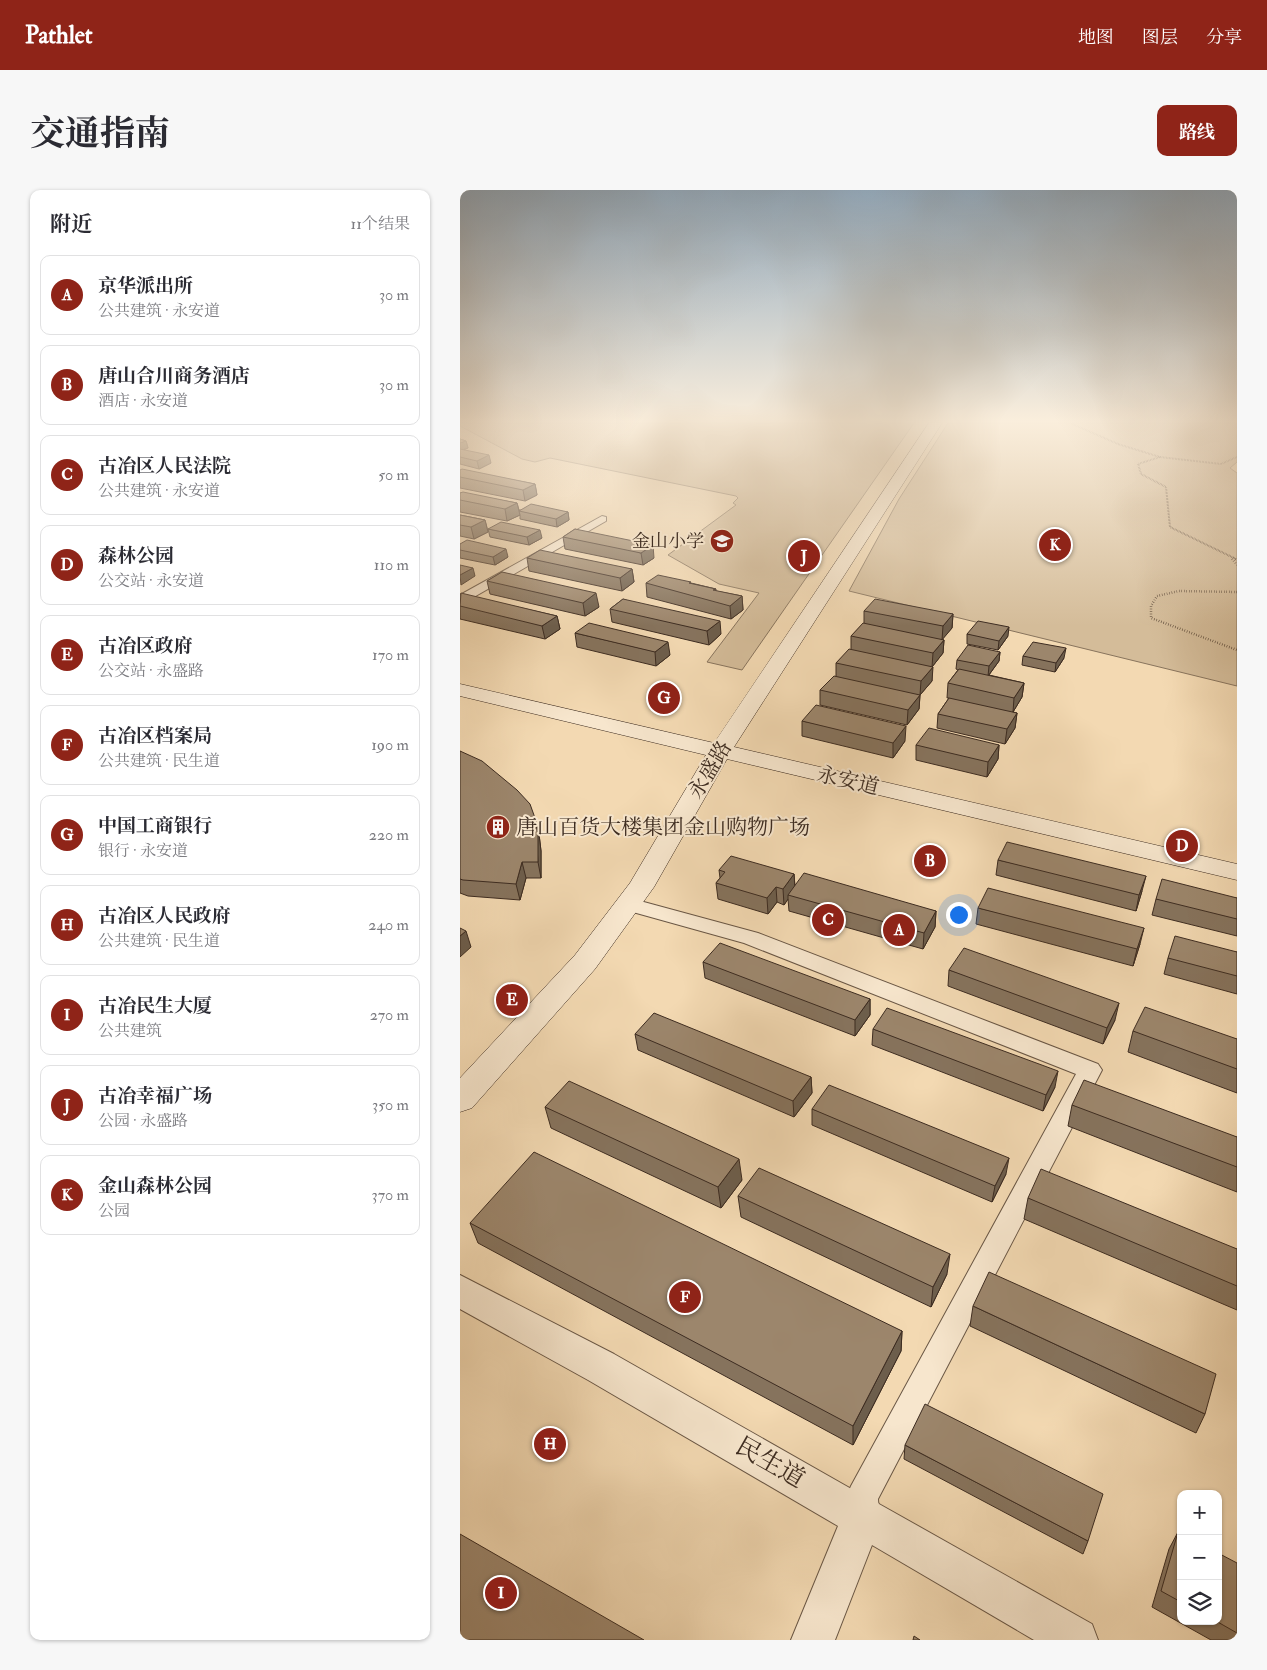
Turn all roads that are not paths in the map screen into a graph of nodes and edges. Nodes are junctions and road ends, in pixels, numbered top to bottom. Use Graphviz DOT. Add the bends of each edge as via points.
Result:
graph roads {
  1 [pos="885,491"];
  2 [pos="891,491"];
  3 [pos="602,519"];
  4 [pos="460,601"];
  5 [pos="460,690"];
  6 [pos="715,750"];
  7 [pos="1237,872"];
  8 [pos="629,904"];
  9 [pos="460,1076"];
  10 [pos="460,1099"];
  11 [pos="460,1291"];
  12 [pos="863,1516"];
  13 [pos="813,1640"];
  14 [pos="1076,1640"];
  1 -- 6 [label="main road, 永盛路"];
  2 -- 6 [label="main road, 永盛路"];
  3 -- 4 [label="street"];
  5 -- 6 [label="main road, 永安道"];
  6 -- 7 [label="main road, 永安道"];
  6 -- 8 [label="main road, 永盛路"];
  6 -- 9 [label="main road, 永盛路" via="628,885 567,964"];
  8 -- 10 [label="main road, 永盛路" via="585,962"];
  8 -- 12 [label="street" via="750,938 1090,1070 862,1497"];
  11 -- 12 [label="street, 民生道"];
  12 -- 13 [label="street"];
  12 -- 14 [label="street, 民生道"];
}
